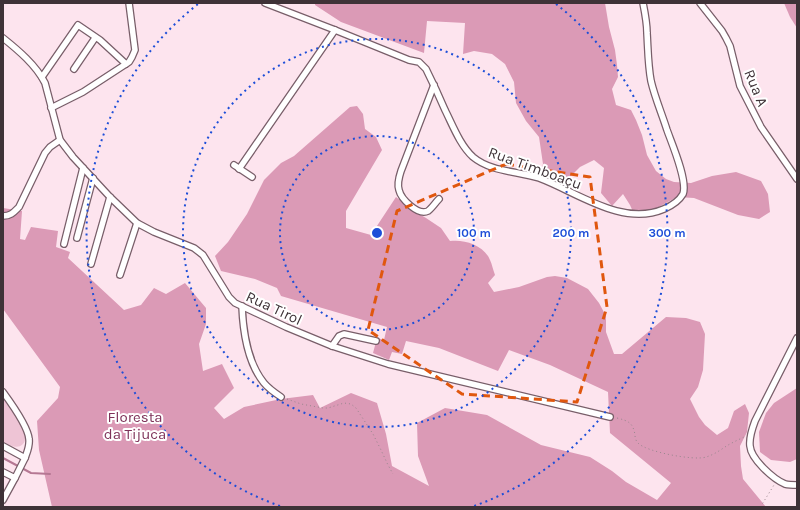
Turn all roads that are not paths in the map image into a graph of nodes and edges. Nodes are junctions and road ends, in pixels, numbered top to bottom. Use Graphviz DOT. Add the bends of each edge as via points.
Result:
graph roads {
  1 [pos="129,3"];
  2 [pos="265,3"];
  3 [pos="643,3"];
  4 [pos="700,3"];
  5 [pos="335,30"];
  6 [pos="3,38"];
  7 [pos="95,38"];
  8 [pos="126,64"];
  9 [pos="74,69"];
  10 [pos="42,77"];
  11 [pos="434,85"];
  12 [pos="51,108"];
  13 [pos="60,140"];
  14 [pos="83,168"];
  15 [pos="93,178"];
  16 [pos="252,178"];
  17 [pos="797,179"];
  18 [pos="110,197"];
  19 [pos="439,199"];
  20 [pos="3,216"];
  21 [pos="137,223"];
  22 [pos="77,238"];
  23 [pos="64,244"];
  24 [pos="91,264"];
  25 [pos="120,275"];
  26 [pos="242,306"];
  27 [pos="797,338"];
  28 [pos="376,341"];
  29 [pos="332,346"];
  30 [pos="3,392"];
  31 [pos="281,397"];
  32 [pos="610,417"];
  33 [pos="3,446"];
  34 [pos="24,461"];
  35 [pos="3,472"];
  36 [pos="16,477"];
  37 [pos="797,485"];
  38 [pos="3,500"];
  1 -- 8 [label="street" via="135,50"];
  2 -- 5 [label="street, Rua Timboaçu"];
  3 -- 11 [label="street, Rua Timboaçu" via="651,81 681,170 684,187 676,202 658,212 633,214 612,210 538,178 490,167 481,162 469,153 455,131"];
  4 -- 17 [label="street, Rua A" via="730,46 740,86 761,127"];
  5 -- 11 [label="street, Rua Timboaçu" via="419,62 426,69"];
  5 -- 16 [label="street" via="237,167"];
  6 -- 10 [label="street, Rua Tirol"];
  7 -- 8 [label="street"];
  7 -- 9 [label="street"];
  7 -- 10 [label="street" via="78,25"];
  8 -- 12 [label="street" via="83,92"];
  10 -- 12 [label="street, Rua Tirol"];
  11 -- 19 [label="street" via="398,185 405,201 423,212"];
  12 -- 13 [label="street, Rua Tirol"];
  13 -- 14 [label="street, Rua Tirol"];
  13 -- 20 [label="street" via="45,154 19,206 8,216"];
  14 -- 15 [label="street, Rua Tirol"];
  14 -- 23 [label="street"];
  15 -- 18 [label="street, Rua Tirol"];
  15 -- 22 [label="street"];
  18 -- 21 [label="street, Rua Tirol"];
  18 -- 24 [label="street"];
  21 -- 25 [label="street"];
  21 -- 26 [label="street, Rua Tirol" via="198,250 229,297"];
  26 -- 29 [label="street, Rua Tirol"];
  26 -- 31 [label="street" via="246,342 253,364 264,384"];
  27 -- 37 [label="street" via="755,421 750,446 752,455 777,480 787,485"];
  28 -- 29 [label="street" via="344,334 339,336"];
  29 -- 32 [label="street, Rua Tirol" via="394,366"];
  30 -- 34 [label="street" via="28,434 30,441"];
  33 -- 34 [label="street"];
  34 -- 36 [label="street"];
  35 -- 36 [label="street"];
  36 -- 38 [label="street"];
}
